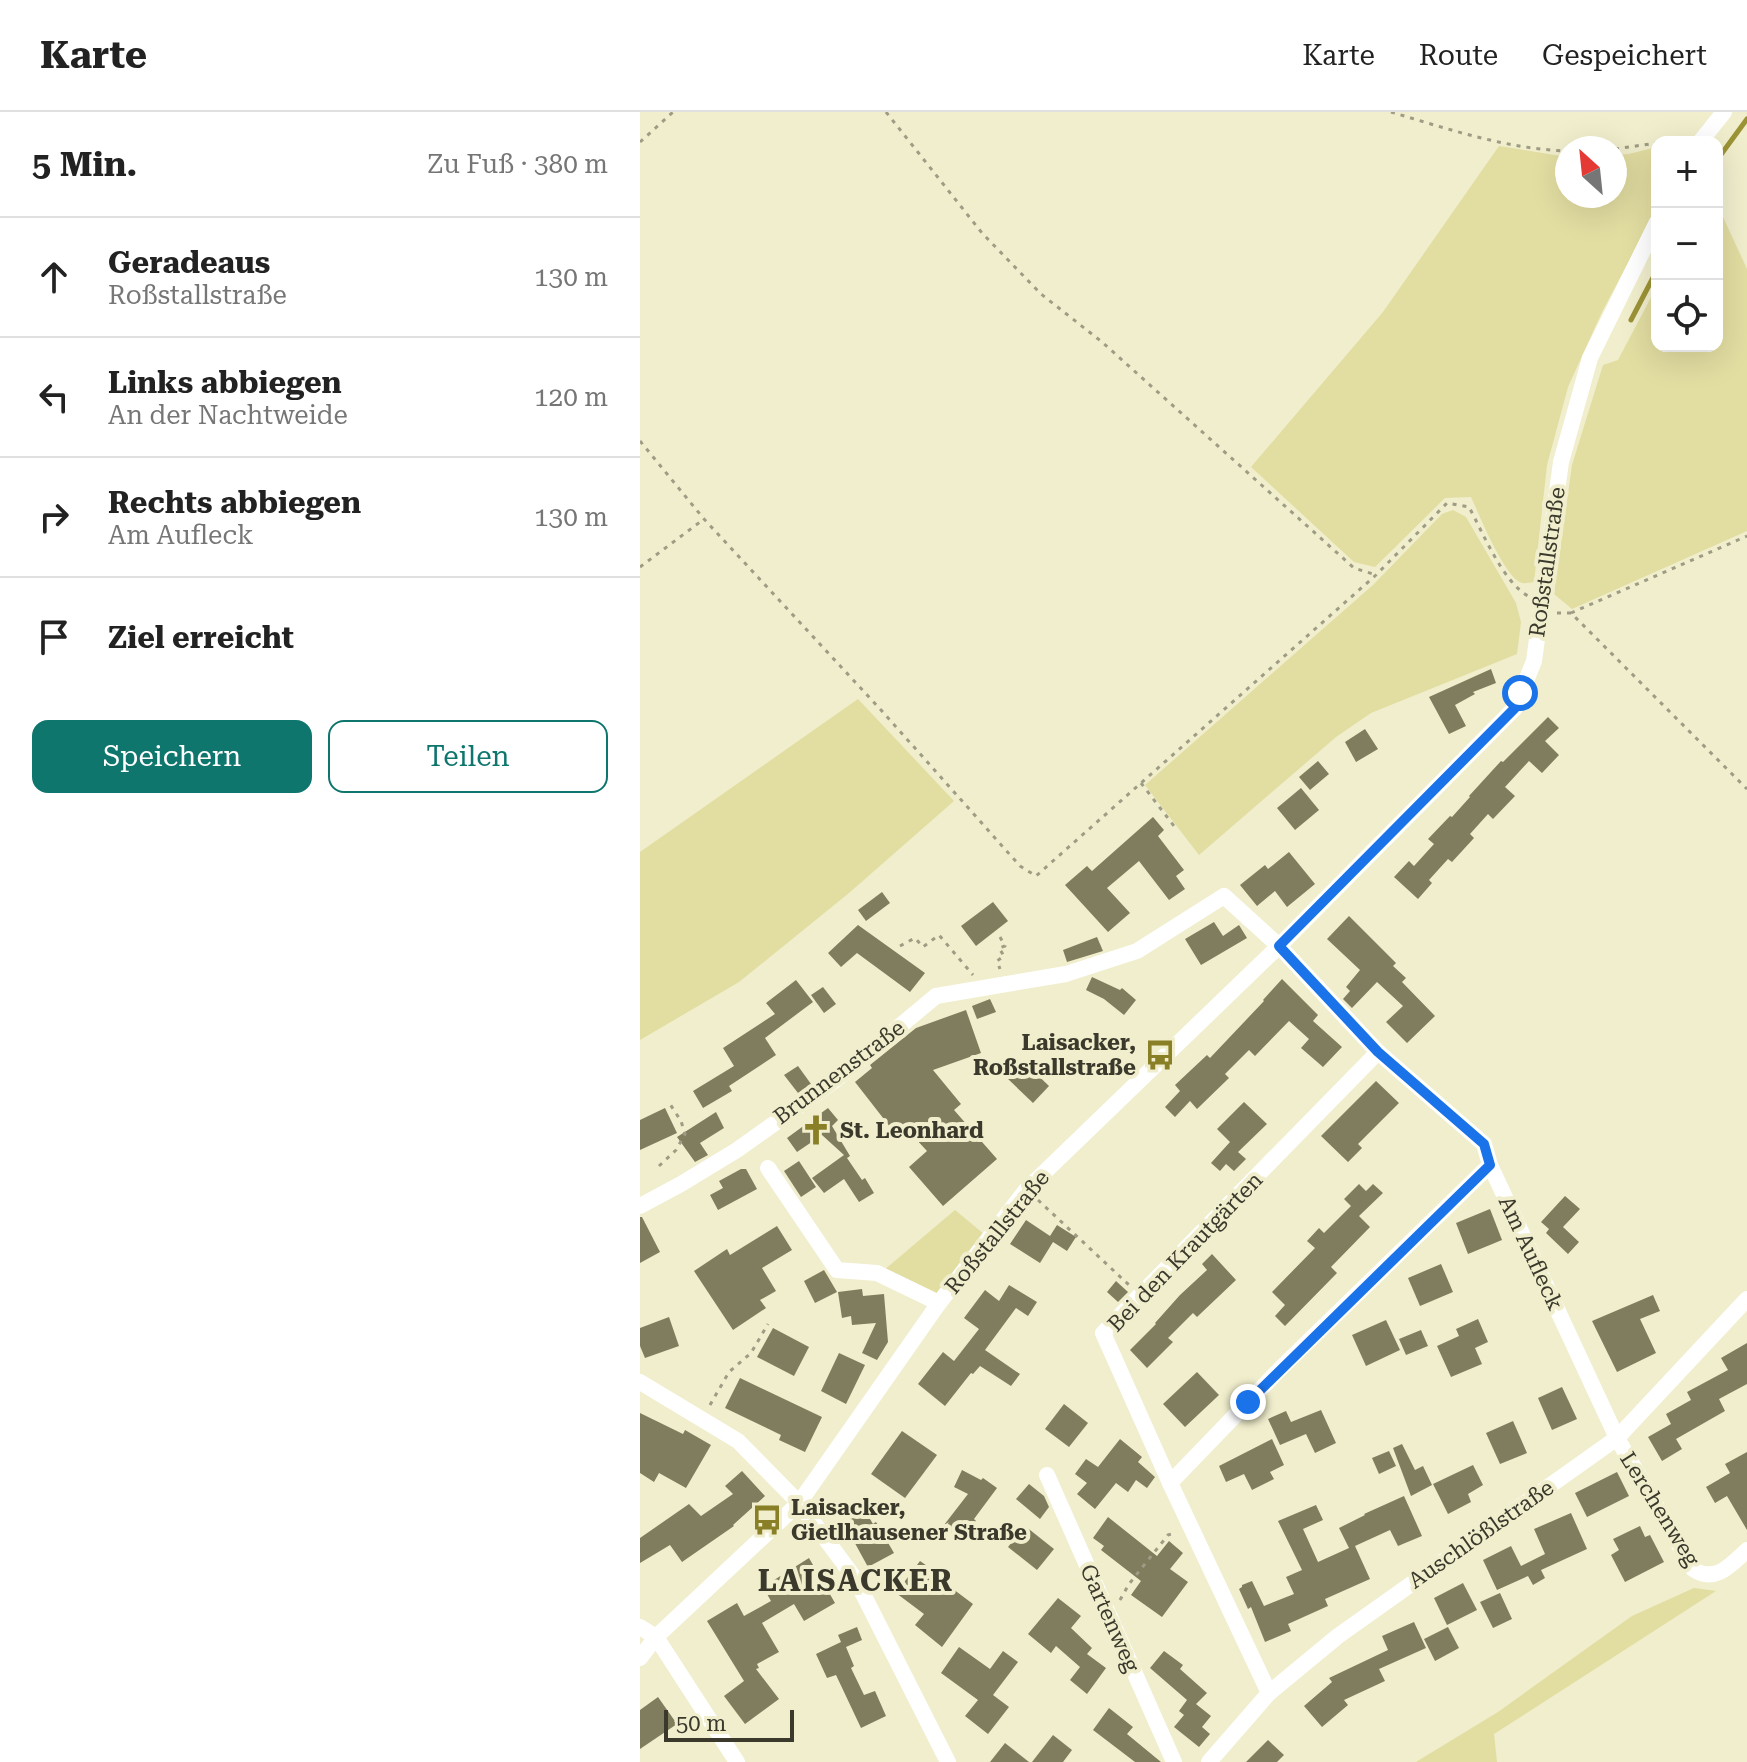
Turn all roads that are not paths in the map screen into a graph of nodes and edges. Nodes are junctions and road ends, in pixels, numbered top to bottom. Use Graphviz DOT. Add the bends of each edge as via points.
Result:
graph roads {
  1 [pos="1724,112"];
  2 [pos="1697,136"];
  3 [pos="1651,234"];
  4 [pos="1279,946"];
  5 [pos="1378,1052"];
  6 [pos="1490,1165"];
  7 [pos="768,1168"];
  8 [pos="640,1206"];
  9 [pos="1747,1299"];
  10 [pos="939,1303"];
  11 [pos="640,1382"];
  12 [pos="1617,1438"];
  13 [pos="1047,1475"];
  14 [pos="1170,1483"];
  15 [pos="799,1503"];
  16 [pos="1747,1550"];
  17 [pos="640,1627"];
  18 [pos="656,1637"];
  19 [pos="640,1658"];
  20 [pos="1269,1693"];
  21 [pos="737,1762"];
  22 [pos="948,1762"];
  23 [pos="1174,1762"];
  24 [pos="1209,1762"];
  1 -- 2 [label="street"];
  3 -- 4 [label="street, Roßstallstraße" via="1590,358 1561,462 1534,661 1515,708"];
  4 -- 5 [label="street"];
  4 -- 8 [label="street, Brunnenstraße" via="1224,896 1137,951 1066,974 936,996 834,1081 737,1150"];
  4 -- 10 [label="street, Roßstallstraße" via="1026,1190"];
  5 -- 6 [label="street" via="1484,1144"];
  5 -- 14 [label="street, Bei den Krautgärten" via="1103,1333"];
  6 -- 12 [label="street, Am Aufleck"];
  6 -- 14 [label="street, Am Aufleck"];
  7 -- 10 [label="street" via="837,1270 877,1273"];
  9 -- 12 [label="street, Auschlößlstraße"];
  10 -- 15 [label="street, Roßstallstraße"];
  11 -- 15 [label="street" via="738,1441"];
  12 -- 16 [label="street, Lerchenweg" via="1693,1569 1726,1571"];
  12 -- 20 [label="street, Auschlößlstraße" via="1338,1636"];
  13 -- 23 [label="street, Gartenweg"];
  14 -- 20 [label="street"];
  15 -- 18 [label="street, Roßstallstraße"];
  15 -- 22 [label="street" via="856,1580"];
  17 -- 18 [label="street"];
  18 -- 19 [label="street, Roßstallstraße"];
  18 -- 21 [label="street"];
  20 -- 24 [label="street, Auschlößlstraße"];
}
